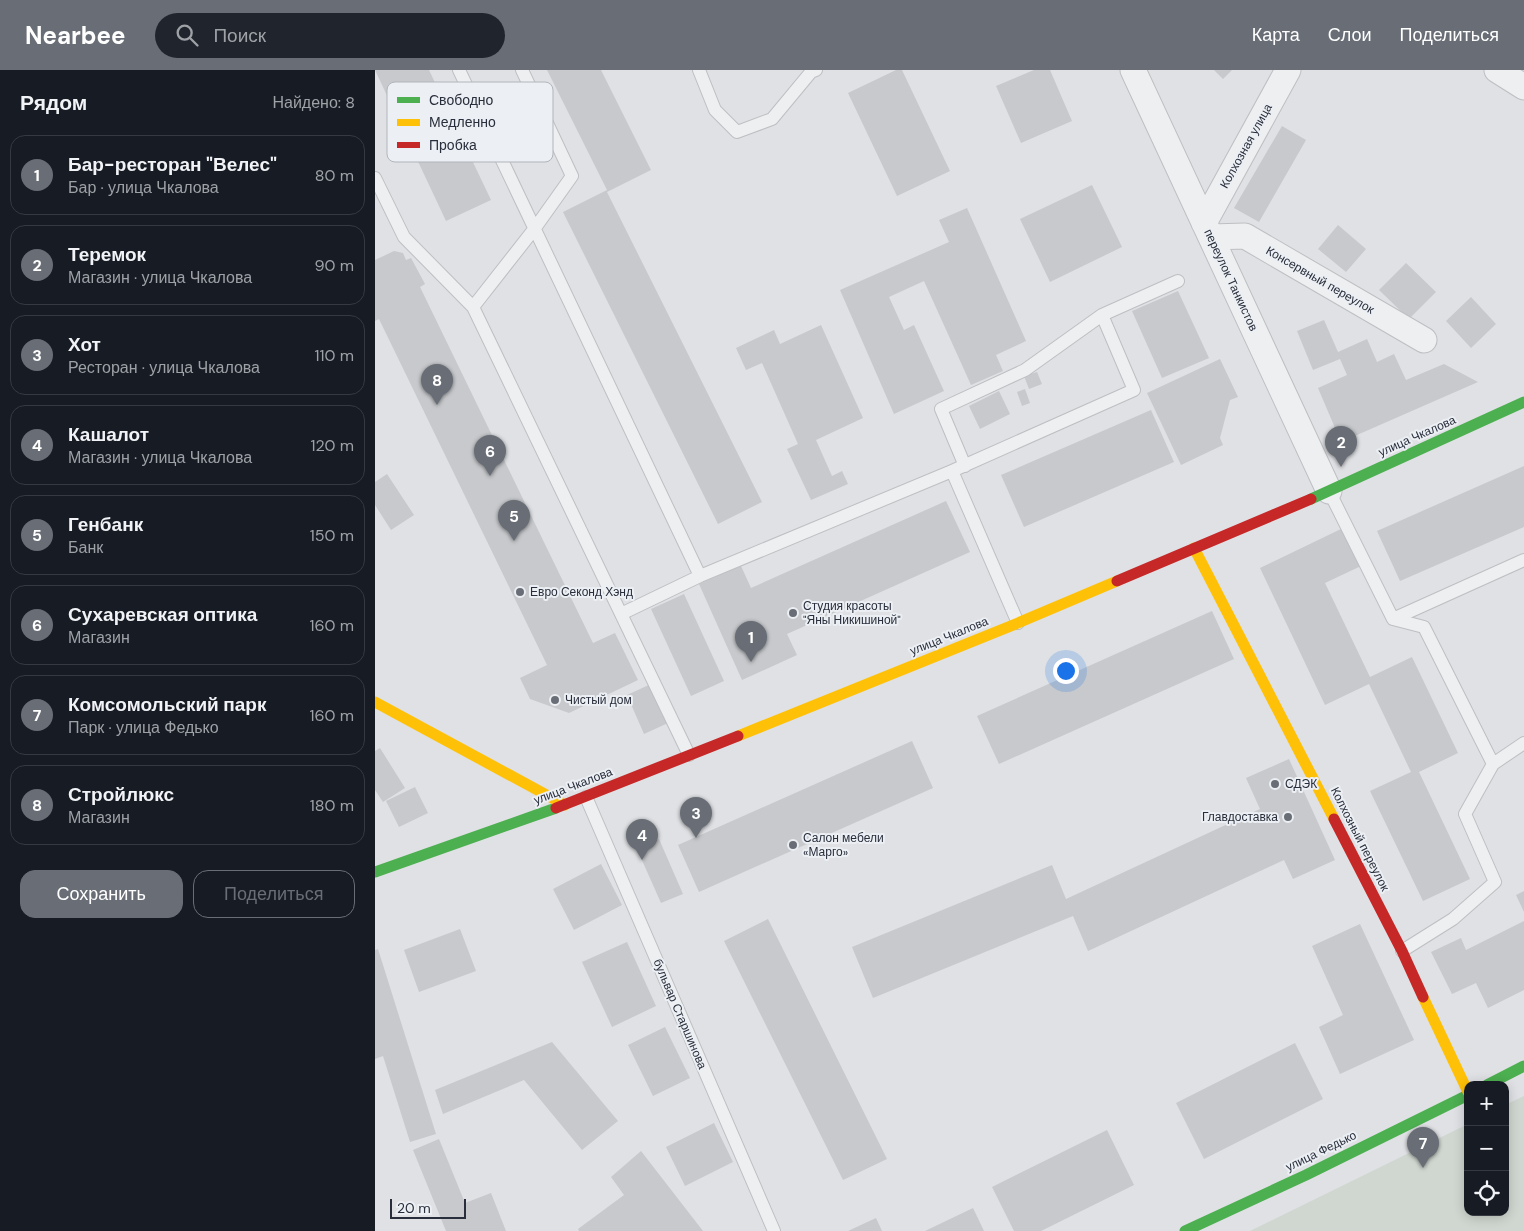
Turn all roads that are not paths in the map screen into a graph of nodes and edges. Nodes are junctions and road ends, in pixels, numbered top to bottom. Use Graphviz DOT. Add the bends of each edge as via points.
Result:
graph roads {
  1 [pos="459,70"];
  2 [pos="522,70"];
  3 [pos="699,70"];
  4 [pos="816,70"];
  5 [pos="1133,70"];
  6 [pos="1288,70"];
  7 [pos="1497,70"];
  8 [pos="465,82"];
  9 [pos="528,82"];
  10 [pos="1524,87"];
  11 [pos="553,134"];
  12 [pos="503,162"];
  13 [pos="375,178"];
  14 [pos="535,228"];
  15 [pos="1208,230"];
  16 [pos="1178,280"];
  17 [pos="473,308"];
  18 [pos="1102,315"];
  19 [pos="1424,340"];
  20 [pos="1524,402"];
  21 [pos="965,466"];
  22 [pos="952,471"];
  23 [pos="1329,491"];
  24 [pos="1194,548"];
  25 [pos="1524,560"];
  26 [pos="700,576"];
  27 [pos="621,614"];
  28 [pos="1393,619"];
  29 [pos="1018,623"];
  30 [pos="375,702"];
  31 [pos="1524,743"];
  32 [pos="689,755"];
  33 [pos="1493,764"];
  34 [pos="586,797"];
  35 [pos="565,805"];
  36 [pos="375,872"];
  37 [pos="1402,951"];
  38 [pos="1524,1066"];
  39 [pos="1495,1081"];
  40 [pos="1464,1085"];
  41 [pos="1464,1096"];
  42 [pos="774,1231"];
  43 [pos="1185,1231"];
  1 -- 8 [label="lane"];
  2 -- 9 [label="lane"];
  3 -- 4 [label="lane" via="715,110 737,132 771,119"];
  5 -- 15 [label="street, переулок Танкистов"];
  6 -- 15 [label="street, Колхозная улица"];
  7 -- 10 [label="street"];
  11 -- 14 [label="lane" via="573,176"];
  12 -- 14 [label="lane"];
  13 -- 17 [label="lane" via="404,237"];
  14 -- 17 [label="lane"];
  14 -- 26 [label="lane"];
  15 -- 19 [label="street, Консервный переулок" via="1245,236"];
  15 -- 23 [label="street, переулок Танкистов"];
  16 -- 18 [label="lane"];
  17 -- 27 [label="lane"];
  18 -- 21 [label="lane" via="1025,370 941,409"];
  18 -- 21 [label="lane" via="1134,390"];
  20 -- 23 [label="main road, улица Чкалова"];
  21 -- 22 [label="lane"];
  22 -- 26 [label="lane"];
  22 -- 29 [label="lane"];
  23 -- 24 [label="main road, улица Чкалова"];
  23 -- 28 [label="lane"];
  24 -- 29 [label="main road, улица Чкалова"];
  24 -- 37 [label="main road, Колхозный переулок"];
  25 -- 28 [label="lane"];
  26 -- 27 [label="lane"];
  27 -- 32 [label="lane"];
  28 -- 33 [label="lane" via="1424,627"];
  29 -- 32 [label="main road, улица Чкалова"];
  30 -- 35 [label="main road"];
  31 -- 33 [label="lane"];
  32 -- 34 [label="main road, улица Чкалова"];
  33 -- 37 [label="lane" via="1465,814 1495,882 1453,920"];
  34 -- 35 [label="main road, улица Чкалова"];
  34 -- 42 [label="lane, бульвар Старшинова"];
  35 -- 36 [label="main road, улица Чкалова"];
  37 -- 40 [label="main road, Колхозный переулок"];
  38 -- 39 [label="main road"];
  41 -- 43 [label="main road, улица Федько"];
}
